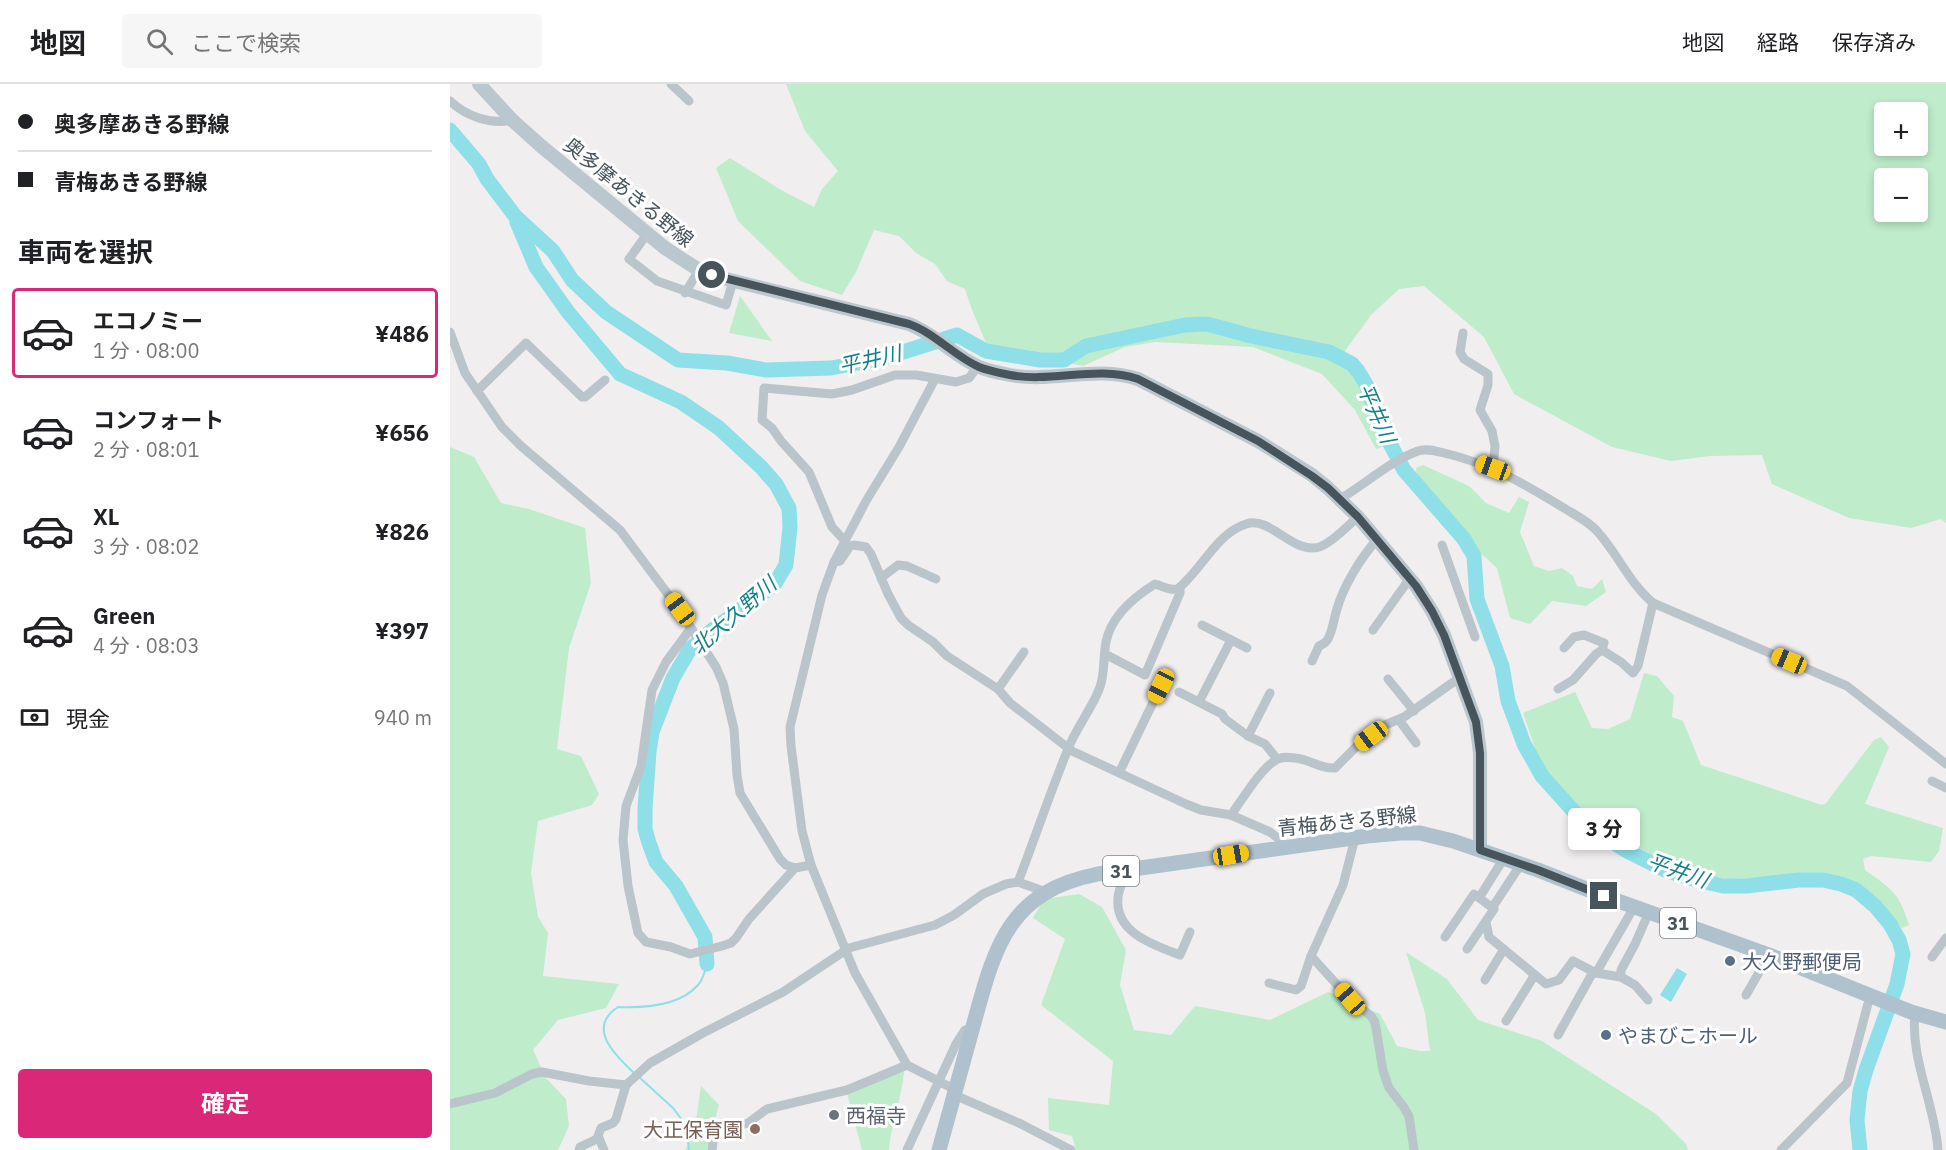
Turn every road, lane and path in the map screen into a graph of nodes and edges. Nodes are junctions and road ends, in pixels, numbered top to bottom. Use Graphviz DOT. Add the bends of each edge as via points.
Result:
graph roads {
  1 [pos="479,84"];
  2 [pos="671,84"];
  3 [pos="450,101"];
  4 [pos="689,101"];
  5 [pos="512,120"];
  6 [pos="647,234"];
  7 [pos="699,270"];
  8 [pos="733,281"];
  9 [pos="685,292"];
  10 [pos="450,332"];
  11 [pos="1463,333"];
  12 [pos="973,363"];
  13 [pos="935,379"];
  14 [pos="605,380"];
  15 [pos="477,390"];
  16 [pos="1493,468"];
  17 [pos="1340,499"];
  18 [pos="1358,517"];
  19 [pos="1378,539"];
  20 [pos="845,541"];
  21 [pos="1442,545"];
  22 [pos="834,562"];
  23 [pos="881,578"];
  24 [pos="936,579"];
  25 [pos="1410,579"];
  26 [pos="1180,587"];
  27 [pos="1653,603"];
  28 [pos="1202,626"];
  29 [pos="692,630"];
  30 [pos="1373,630"];
  31 [pos="1475,637"];
  32 [pos="1231,640"];
  33 [pos="1247,648"];
  34 [pos="1564,648"];
  35 [pos="1602,650"];
  36 [pos="1024,652"];
  37 [pos="1105,654"];
  38 [pos="1312,661"];
  39 [pos="1459,678"];
  40 [pos="1388,679"];
  41 [pos="1161,686"];
  42 [pos="998,689"];
  43 [pos="1558,689"];
  44 [pos="1179,692"];
  45 [pos="1270,693"];
  46 [pos="1199,702"];
  47 [pos="1414,711"];
  48 [pos="1399,720"];
  49 [pos="1248,736"];
  50 [pos="1416,743"];
  51 [pos="1068,748"];
  52 [pos="1277,759"];
  53 [pos="1946,764"];
  54 [pos="1119,773"];
  55 [pos="1932,781"];
  56 [pos="1946,788"];
  57 [pos="1231,814"];
  58 [pos="1355,838"];
  59 [pos="1282,848"];
  60 [pos="1480,850"];
  61 [pos="1504,858"];
  62 [pos="1521,864"];
  63 [pos="811,865"];
  64 [pos="795,868"];
  65 [pos="1127,870"];
  66 [pos="1018,882"];
  67 [pos="1046,892"];
  68 [pos="1479,898"];
  69 [pos="1634,907"];
  70 [pos="1492,908"];
  71 [pos="1649,912"];
  72 [pos="1486,922"];
  73 [pos="1190,932"];
  74 [pos="1445,936"];
  75 [pos="1946,938"];
  76 [pos="1467,949"];
  77 [pos="1504,949"];
  78 [pos="844,951"];
  79 [pos="1769,955"];
  80 [pos="1311,956"];
  81 [pos="1932,957"];
  82 [pos="1594,973"];
  83 [pos="1534,976"];
  84 [pos="1622,977"];
  85 [pos="1485,980"];
  86 [pos="1269,983"];
  87 [pos="1746,995"];
  88 [pos="1872,997"];
  89 [pos="1648,1000"];
  90 [pos="1913,1013"];
  91 [pos="1506,1021"];
  92 [pos="1946,1022"];
  93 [pos="973,1028"];
  94 [pos="1558,1035"];
  95 [pos="907,1065"];
  96 [pos="938,1081"];
  97 [pos="629,1082"];
  98 [pos="955,1092"];
  99 [pos="450,1104"];
  100 [pos="599,1138"];
  101 [pos="579,1150"];
  102 [pos="604,1150"];
  103 [pos="712,1150"];
  104 [pos="907,1150"];
  105 [pos="939,1150"];
  106 [pos="1071,1150"];
  107 [pos="1413,1150"];
  108 [pos="1781,1150"];
  109 [pos="1938,1150"];
  1 -- 5 [label="main road, 奥多摩あきる野線"];
  2 -- 4 [label="street"];
  3 -- 5 [label="street" via="471,116"];
  5 -- 6 [label="main road, 奥多摩あきる野線"];
  6 -- 7 [label="main road, 奥多摩あきる野線"];
  6 -- 9 [label="street" via="629,259 657,281"];
  7 -- 8 [label="main road, 奥多摩あきる野線"];
  7 -- 9 [label="street"];
  8 -- 9 [label="street" via="726,305"];
  8 -- 12 [label="main road, 奥多摩あきる野線" via="893,319 919,328"];
  10 -- 15 [label="street" via="461,364"];
  11 -- 16 [label="street" via="1460,352 1464,359 1488,374 1480,410 1492,431"];
  12 -- 13 [label="street" via="969,378 963,381"];
  12 -- 17 [label="main road, 奥多摩あきる野線" via="1014,376 1097,372 1138,379 1286,458"];
  13 -- 20 [label="street"];
  13 -- 20 [label="street" via="895,375 832,394 764,388 762,420 809,472 832,527"];
  14 -- 15 [label="street" via="582,397 526,343"];
  15 -- 29 [label="street" via="511,437 620,530"];
  16 -- 17 [label="street" via="1469,459 1419,450"];
  16 -- 27 [label="street" via="1589,524"];
  17 -- 18 [label="main road, 奥多摩あきる野線"];
  18 -- 19 [label="main road, 奥多摩あきる野線"];
  18 -- 26 [label="street" via="1322,546 1312,548 1263,525 1245,524 1223,539"];
  19 -- 25 [label="main road, 奥多摩あきる野線"];
  19 -- 38 [label="street" via="1347,586 1329,638 1319,646"];
  20 -- 22 [label="street"];
  21 -- 31 [label="street"];
  22 -- 23 [label="street" via="843,559 850,546 866,547"];
  22 -- 63 [label="street" via="822,595 790,727 802,831"];
  23 -- 24 [label="street" via="898,565"];
  23 -- 42 [label="street" via="908,625"];
  25 -- 30 [label="street"];
  25 -- 39 [label="main road, 奥多摩あきる野線" via="1438,623"];
  26 -- 37 [label="street" via="1168,589 1155,584 1135,597 1112,628"];
  26 -- 37 [label="street" via="1145,675"];
  27 -- 35 [label="street" via="1633,673"];
  27 -- 53 [label="street" via="1847,686"];
  28 -- 32 [label="street"];
  29 -- 64 [label="street" via="723,683 734,729 740,793 780,859"];
  29 -- 64 [label="street" via="666,662 652,690 642,760 626,806 623,840 635,925 641,940 690,954 730,943"];
  32 -- 33 [label="street"];
  32 -- 46 [label="street"];
  34 -- 35 [label="street" via="1574,637 1584,635 1604,643"];
  35 -- 43 [label="street" via="1573,680"];
  36 -- 42 [label="street"];
  37 -- 51 [label="street" via="1100,688"];
  39 -- 47 [label="street"];
  39 -- 60 [label="main road, 奥多摩あきる野線" via="1473,713 1479,747"];
  40 -- 47 [label="street"];
  41 -- 54 [label="street"];
  42 -- 51 [label="street"];
  44 -- 46 [label="street"];
  45 -- 49 [label="street"];
  46 -- 49 [label="street" via="1222,714"];
  47 -- 48 [label="street"];
  48 -- 50 [label="street"];
  48 -- 52 [label="street" via="1366,739 1335,768 1323,769 1295,758"];
  49 -- 52 [label="street" via="1265,744"];
  51 -- 54 [label="street"];
  51 -- 66 [label="street"];
  52 -- 57 [label="street" via="1261,773"];
  54 -- 57 [label="street" via="1201,810"];
  55 -- 56 [label="street"];
  57 -- 59 [label="street" via="1270,832"];
  58 -- 59 [label="main road, 青梅あきる野線 / 31"];
  58 -- 60 [label="main road, 青梅あきる野線 / 31" via="1420,832"];
  58 -- 80 [label="street" via="1344,885"];
  59 -- 65 [label="main road, 青梅あきる野線 / 31"];
  60 -- 61 [label="main road, 青梅あきる野線 / 31"];
  61 -- 62 [label="main road, 青梅あきる野線 / 31"];
  61 -- 68 [label="street"];
  62 -- 69 [label="main road, 青梅あきる野線 / 31"];
  62 -- 70 [label="street"];
  63 -- 64 [label="street"];
  63 -- 78 [label="street"];
  65 -- 67 [label="main road, 青梅あきる野線 / 31" via="1077,879"];
  65 -- 73 [label="street" via="1118,904 1123,920 1134,934 1180,955"];
  66 -- 67 [label="street"];
  66 -- 78 [label="street" via="983,894 935,925"];
  67 -- 93 [label="main road, 青梅あきる野線 / 31" via="1021,913 1004,935"];
  68 -- 70 [label="street"];
  68 -- 74 [label="street" via="1474,894"];
  69 -- 71 [label="main road, 青梅あきる野線 / 31"];
  69 -- 82 [label="street"];
  70 -- 72 [label="street"];
  71 -- 79 [label="main road, 青梅あきる野線 / 31"];
  71 -- 84 [label="street" via="1621,970"];
  72 -- 76 [label="street"];
  72 -- 77 [label="street" via="1489,937"];
  75 -- 81 [label="street"];
  77 -- 83 [label="street"];
  77 -- 85 [label="street"];
  78 -- 95 [label="street"];
  78 -- 97 [label="street" via="783,992 650,1063"];
  79 -- 87 [label="street"];
  79 -- 88 [label="main road, 青梅あきる野線 / 31"];
  80 -- 86 [label="street" via="1296,990"];
  80 -- 107 [label="street" via="1375,1022 1383,1071 1389,1088 1409,1116"];
  82 -- 83 [label="street" via="1573,961 1559,980 1545,984"];
  82 -- 84 [label="street"];
  82 -- 94 [label="street"];
  83 -- 91 [label="street"];
  84 -- 89 [label="street" via="1635,984"];
  88 -- 90 [label="main road, 青梅あきる野線 / 31"];
  88 -- 108 [label="street" via="1846,1083"];
  90 -- 92 [label="main road, 青梅あきる野線 / 31"];
  90 -- 109 [label="street"];
  93 -- 96 [label="street" via="961,1036"];
  93 -- 98 [label="main road, 青梅あきる野線 / 31"];
  95 -- 96 [label="street"];
  95 -- 103 [label="street" via="847,1090 767,1109 748,1123 719,1131"];
  96 -- 98 [label="street"];
  96 -- 104 [label="street"];
  97 -- 99 [label="street" via="589,1081 542,1072 495,1093"];
  97 -- 100 [label="street" via="616,1119 601,1128"];
  98 -- 105 [label="main road, 青梅あきる野線 / 31"];
  98 -- 106 [label="street"];
  100 -- 101 [label="street"];
  100 -- 102 [label="street"];
}
